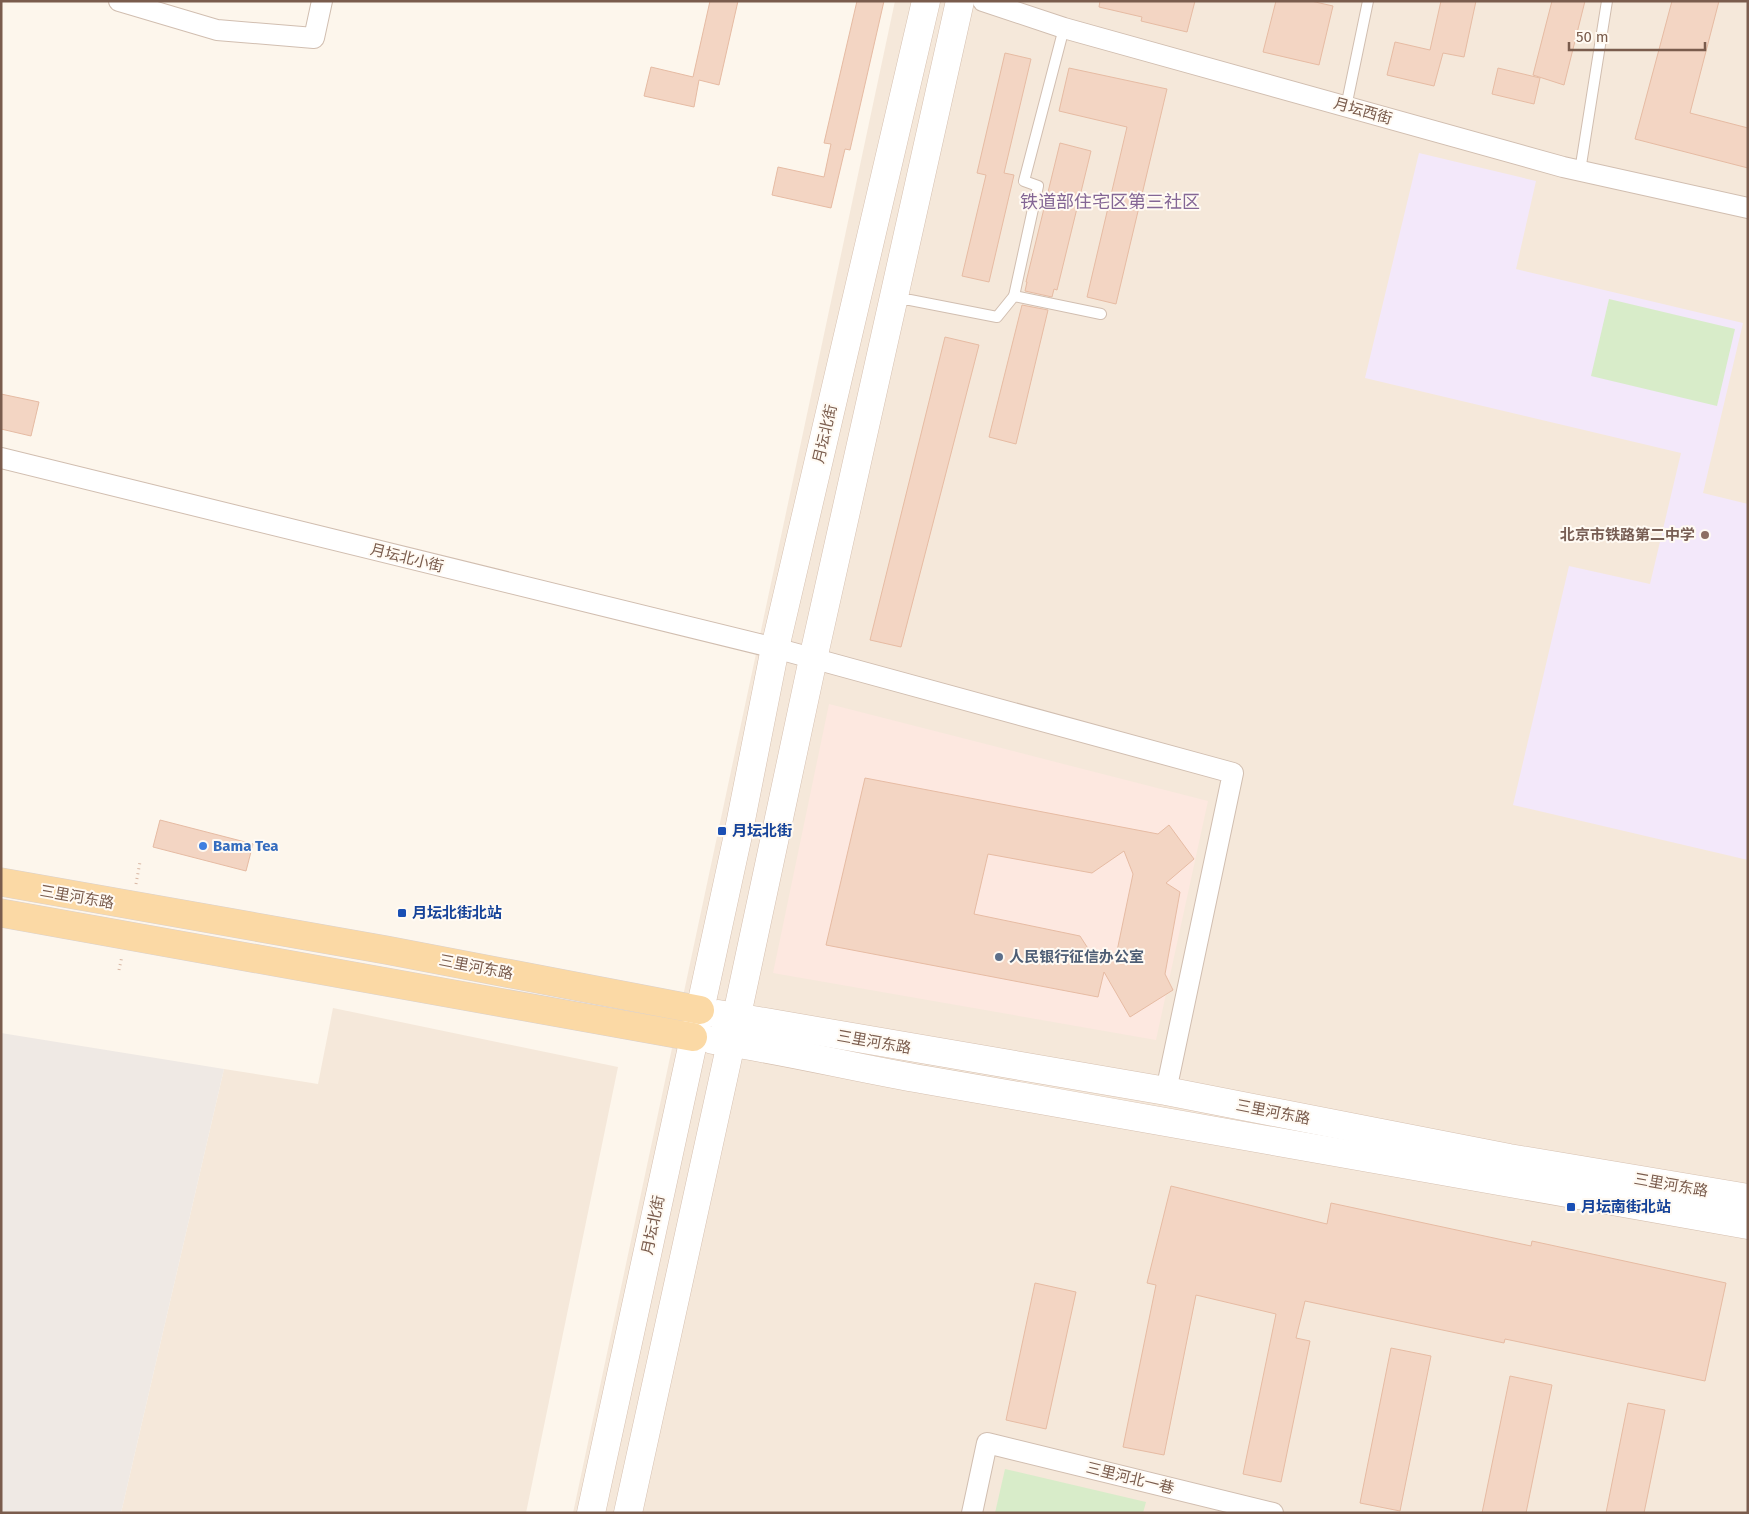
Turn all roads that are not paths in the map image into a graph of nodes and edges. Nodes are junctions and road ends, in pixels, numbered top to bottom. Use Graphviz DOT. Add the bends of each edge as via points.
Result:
graph roads {
  1 [pos="119,1"];
  2 [pos="322,1"];
  3 [pos="926,1"];
  4 [pos="960,1"];
  5 [pos="983,1"];
  6 [pos="1368,1"];
  7 [pos="1607,1"];
  8 [pos="1064,28"];
  9 [pos="1346,107"];
  10 [pos="1580,171"];
  11 [pos="1748,208"];
  12 [pos="1014,296"];
  13 [pos="893,300"];
  14 [pos="1101,314"];
  15 [pos="1,458"];
  16 [pos="775,648"];
  17 [pos="813,659"];
  18 [pos="1,882"];
  19 [pos="1,913"];
  20 [pos="700,1010"];
  21 [pos="734,1030"];
  22 [pos="693,1037"];
  23 [pos="1166,1091"];
  24 [pos="1748,1198"];
  25 [pos="1748,1225"];
  26 [pos="591,1513"];
  27 [pos="628,1513"];
  28 [pos="972,1513"];
  29 [pos="1273,1513"];
  1 -- 2 [label="street" via="218,30 314,38"];
  3 -- 16 [label="main road, 月坛北街"];
  4 -- 13 [label="main road"];
  5 -- 8 [label="street, 月坛西街"];
  6 -- 9 [label="lane"];
  7 -- 10 [label="lane"];
  8 -- 9 [label="street, 月坛西街"];
  8 -- 12 [label="lane" via="1024,181 1038,186"];
  9 -- 10 [label="street, 月坛西街"];
  10 -- 11 [label="street, 月坛西街"];
  12 -- 13 [label="lane" via="997,317 910,300"];
  12 -- 14 [label="lane"];
  13 -- 17 [label="main road"];
  15 -- 16 [label="street, 月坛北小街"];
  16 -- 17 [label="street, 月坛北小街"];
  16 -- 20 [label="main road, 月坛北街"];
  17 -- 21 [label="main road"];
  17 -- 23 [label="street, 月坛北小街" via="1233,773"];
  18 -- 20 [label="main road, 三里河东路"];
  19 -- 22 [label="main road, 三里河东路"];
  20 -- 21 [label="main road, 三里河东路"];
  20 -- 22 [label="main road, 月坛北街"];
  21 -- 22 [label="main road, 三里河东路"];
  21 -- 23 [label="main road, 三里河东路"];
  21 -- 25 [label="main road, 三里河东路" via="895,1074"];
  21 -- 27 [label="main road"];
  22 -- 26 [label="main road, 月坛北街"];
  23 -- 24 [label="main road, 三里河东路" via="1509,1158"];
  28 -- 29 [label="street, 三里河北一巷" via="988,1443"];
}
